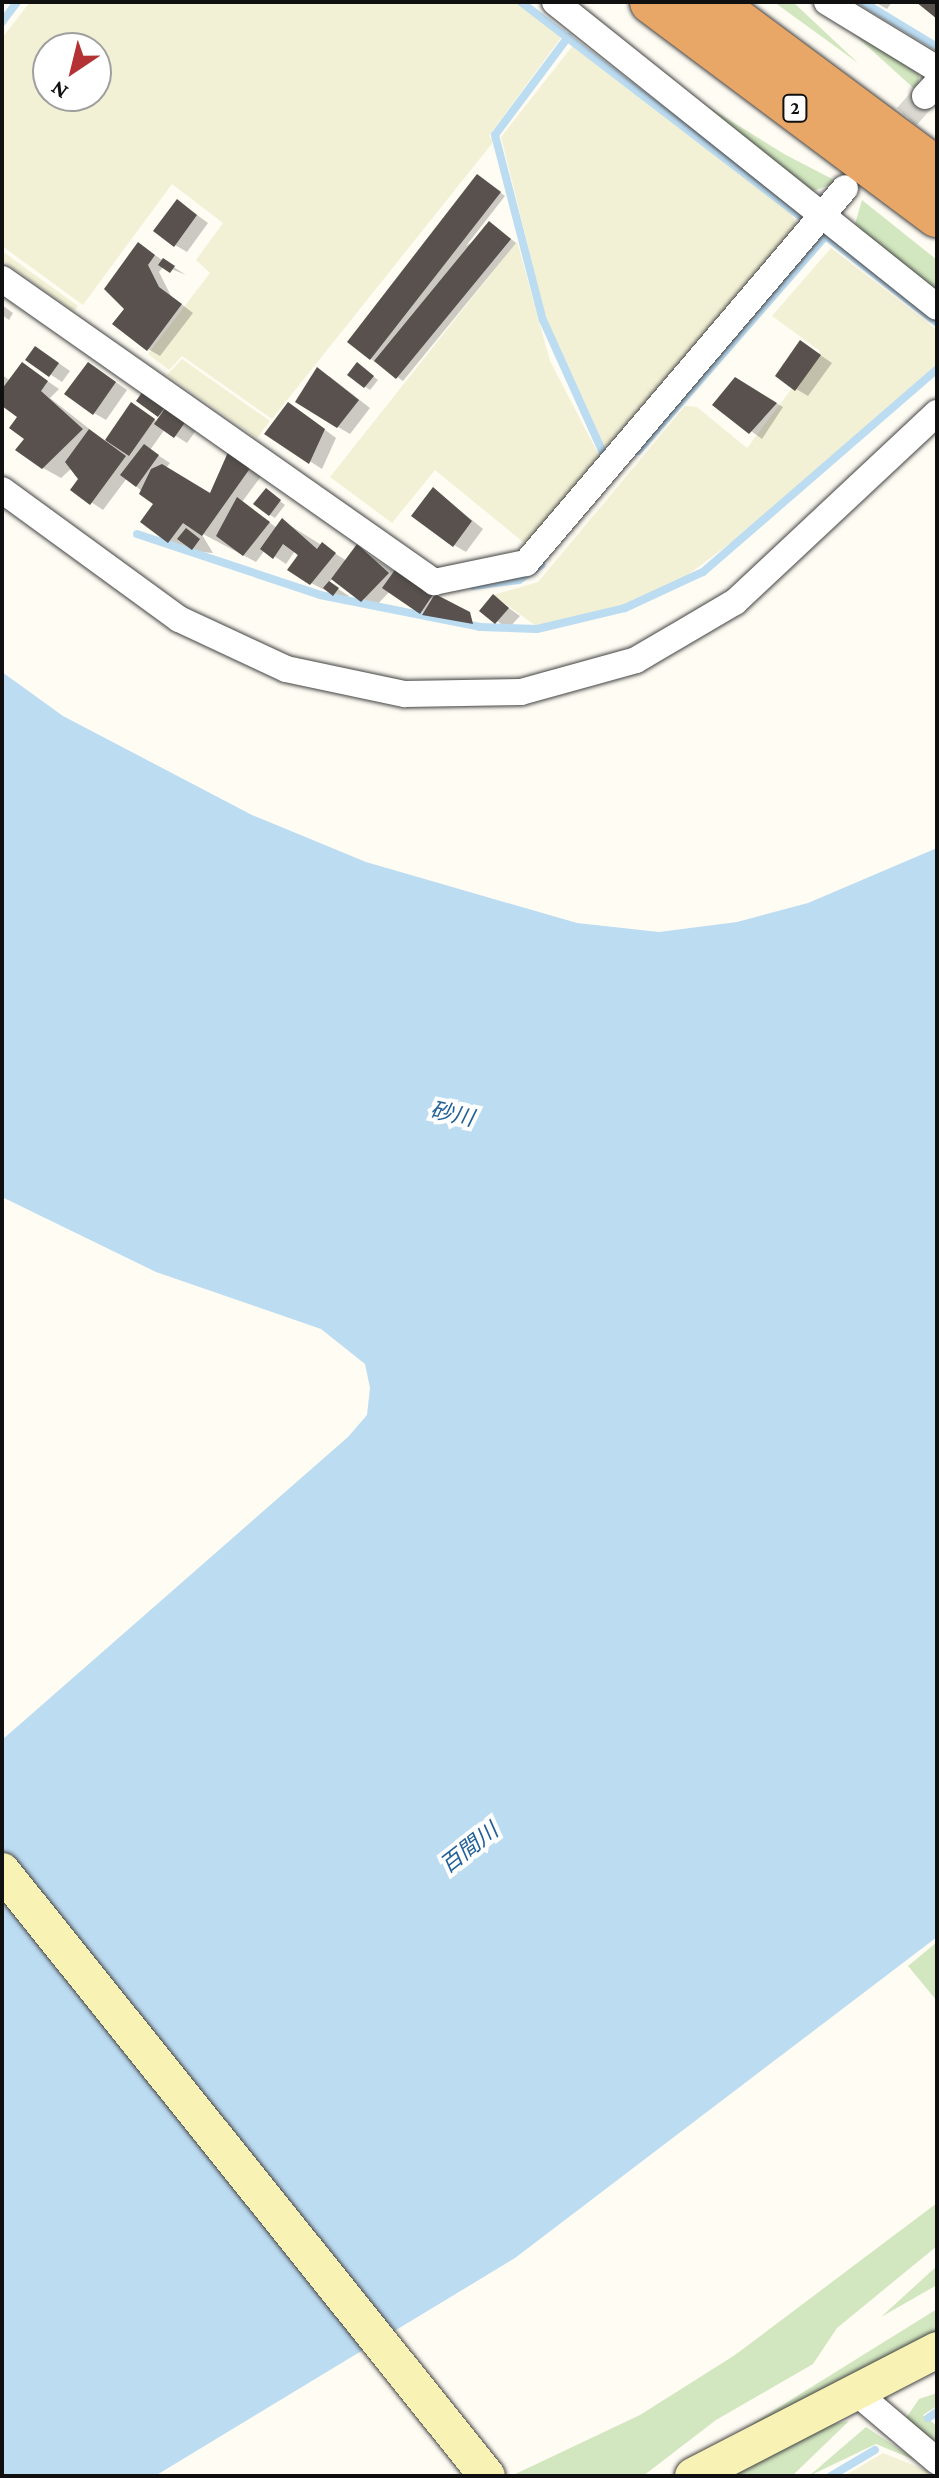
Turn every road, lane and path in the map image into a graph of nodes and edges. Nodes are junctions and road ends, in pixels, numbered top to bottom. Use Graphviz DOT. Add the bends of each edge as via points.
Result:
graph roads {
  1 [pos="555,2"];
  2 [pos="631,2"];
  3 [pos="652,2"];
  4 [pos="711,2"];
  5 [pos="827,2"];
  6 [pos="937,69"];
  7 [pos="800,111"];
  8 [pos="937,170"];
  9 [pos="845,188"];
  10 [pos="937,215"];
  11 [pos="825,216"];
  12 [pos="2,279"];
  13 [pos="937,307"];
  14 [pos="937,413"];
  15 [pos="2,490"];
  16 [pos="2,1871"];
  17 [pos="937,2350"];
  18 [pos="858,2394"];
  19 [pos="937,2461"];
  20 [pos="487,2476"];
  21 [pos="693,2476"];
  1 -- 11 [label="street"];
  2 -- 7 [label="highway"];
  3 -- 7 [label="highway, 2"];
  4 -- 8 [label="highway, 2"];
  5 -- 6 [label="street"];
  7 -- 10 [label="highway, 2"];
  9 -- 11 [label="street"];
  11 -- 12 [label="street" via="526,563 434,582"];
  11 -- 13 [label="street"];
  14 -- 15 [label="street" via="722,611 636,660 521,692 405,694 286,669 179,619"];
  16 -- 20 [label="street"];
  17 -- 18 [label="street"];
  18 -- 19 [label="street"];
  18 -- 21 [label="street"];
}
